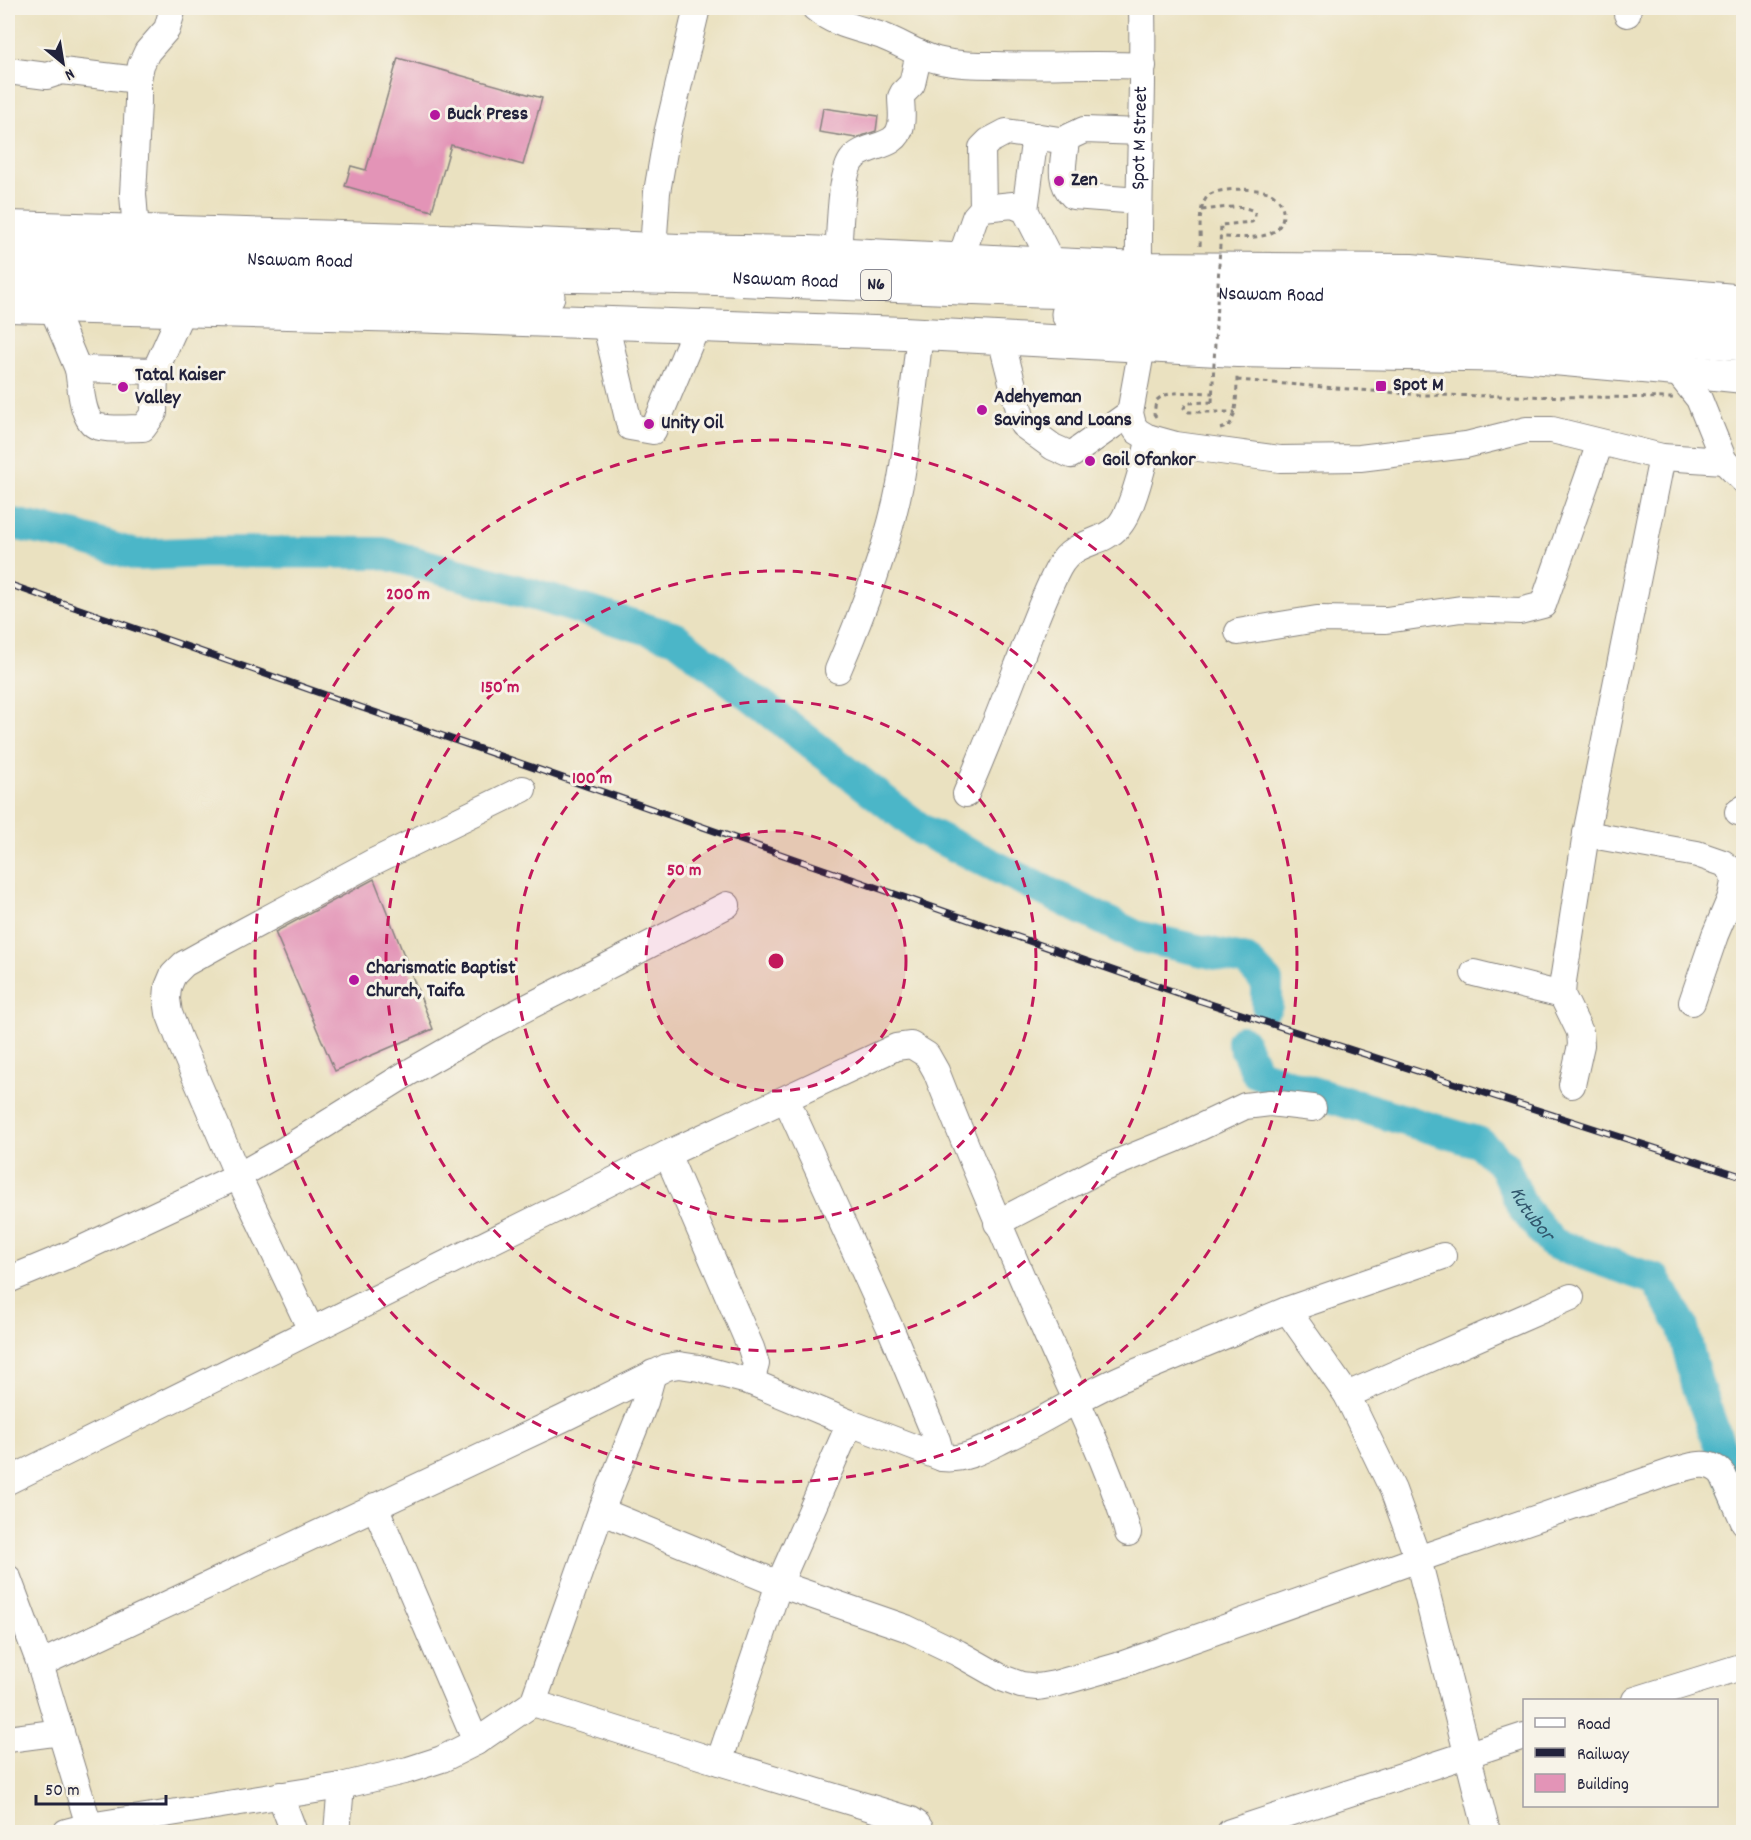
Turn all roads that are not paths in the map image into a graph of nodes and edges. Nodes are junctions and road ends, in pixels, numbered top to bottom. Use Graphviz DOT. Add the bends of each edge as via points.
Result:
graph roads {
  1 [pos="173,8"];
  2 [pos="815,8"];
  3 [pos="1142,8"];
  4 [pos="696,12"];
  5 [pos="919,53"];
  6 [pos="1143,66"];
  7 [pos="8,71"];
  8 [pos="138,80"];
  9 [pos="1141,132"];
  10 [pos="1035,136"];
  11 [pos="1066,141"];
  12 [pos="1139,201"];
  13 [pos="983,208"];
  14 [pos="1025,210"];
  15 [pos="8,227"];
  16 [pos="136,231"];
  17 [pos="652,249"];
  18 [pos="8,254"];
  19 [pos="838,254"];
  20 [pos="960,260"];
  21 [pos="1053,265"];
  22 [pos="1139,268"];
  23 [pos="8,277"];
  24 [pos="1743,301"];
  25 [pos="8,306"];
  26 [pos="52,307"];
  27 [pos="182,311"];
  28 [pos="1743,319"];
  29 [pos="605,322"];
  30 [pos="697,326"];
  31 [pos="920,334"];
  32 [pos="1001,339"];
  33 [pos="1743,344"];
  34 [pos="1142,346"];
  35 [pos="78,369"];
  36 [pos="1676,370"];
  37 [pos="155,371"];
  38 [pos="1743,377"];
  39 [pos="1130,413"];
  40 [pos="1154,429"];
  41 [pos="1600,443"];
  42 [pos="1662,457"];
  43 [pos="1724,461"];
  44 [pos="1743,481"];
  45 [pos="1238,632"];
  46 [pos="838,670"];
  47 [pos="523,789"];
  48 [pos="966,794"];
  49 [pos="1586,834"];
  50 [pos="727,905"];
  51 [pos="1474,973"];
  52 [pos="1562,995"];
  53 [pos="1692,1002"];
  54 [pos="1572,1085"];
  55 [pos="786,1099"];
  56 [pos="1313,1108"];
  57 [pos="667,1154"];
  58 [pos="238,1176"];
  59 [pos="997,1223"];
  60 [pos="1443,1256"];
  61 [pos="8,1281"];
  62 [pos="1571,1297"];
  63 [pos="1287,1310"];
  64 [pos="311,1330"];
  65 [pos="653,1373"];
  66 [pos="752,1382"];
  67 [pos="1347,1395"];
  68 [pos="1076,1401"];
  69 [pos="850,1423"];
  70 [pos="942,1458"];
  71 [pos="8,1481"];
  72 [pos="375,1506"];
  73 [pos="601,1512"];
  74 [pos="1743,1522"];
  75 [pos="1128,1533"];
  76 [pos="1418,1559"];
  77 [pos="8,1578"];
  78 [pos="779,1584"];
  79 [pos="40,1664"];
  80 [pos="1743,1666"];
  81 [pos="1641,1699"];
  82 [pos="533,1703"];
  83 [pos="61,1732"];
  84 [pos="1523,1736"];
  85 [pos="8,1739"];
  86 [pos="476,1742"];
  87 [pos="1467,1754"];
  88 [pos="719,1762"];
  89 [pos="341,1786"];
  90 [pos="280,1795"];
  91 [pos="82,1830"];
  92 [pos="294,1833"];
  93 [pos="337,1833"];
  94 [pos="921,1833"];
  95 [pos="1230,1833"];
  96 [pos="1487,1833"];
  1 -- 8 [label="street" via="167,29 147,52"];
  2 -- 5 [label="street" via="831,20 891,39"];
  3 -- 6 [label="street, Spot M Street"];
  4 -- 17 [label="street" via="667,134"];
  5 -- 6 [label="street" via="937,60 988,65"];
  5 -- 19 [label="street" via="912,84 901,97 901,125 896,138 855,156 847,170"];
  6 -- 9 [label="street, Spot M Street"];
  7 -- 8 [label="street" via="47,76 62,71"];
  8 -- 16 [label="street" via="133,194"];
  9 -- 11 [label="street" via="1084,130"];
  9 -- 12 [label="street, Spot M Street"];
  10 -- 11 [label="street"];
  10 -- 13 [label="street" via="1006,132 982,148"];
  10 -- 14 [label="street"];
  11 -- 12 [label="street" via="1062,176 1073,196"];
  12 -- 22 [label="street, Spot M Street"];
  13 -- 14 [label="street" via="1013,205"];
  13 -- 20 [label="street" via="975,217"];
  14 -- 21 [label="street"];
  15 -- 16 [label="main road"];
  16 -- 17 [label="main road"];
  17 -- 19 [label="main road"];
  18 -- 28 [label="highway, Nsawam Road / N6" via="395,264 548,275 1037,291 1462,300"];
  19 -- 20 [label="main road"];
  20 -- 21 [label="main road"];
  21 -- 22 [label="main road"];
  22 -- 24 [label="main road" via="1411,270"];
  23 -- 33 [label="highway, Nsawam Road / N6" via="1249,321 1371,322 1591,331"];
  25 -- 26 [label="main road"];
  26 -- 27 [label="main road"];
  26 -- 35 [label="street"];
  27 -- 29 [label="main road"];
  27 -- 37 [label="street"];
  29 -- 30 [label="main road"];
  29 -- 30 [label="street" via="630,427 654,431"];
  30 -- 31 [label="main road"];
  31 -- 32 [label="main road"];
  31 -- 46 [label="street" via="900,485 876,572"];
  32 -- 34 [label="main road"];
  32 -- 39 [label="street" via="1023,425 1053,447 1071,455"];
  34 -- 36 [label="main road" via="1237,366 1521,356"];
  34 -- 39 [label="street"];
  35 -- 37 [label="street"];
  35 -- 37 [label="street" via="86,415 99,428 143,428 154,413"];
  36 -- 38 [label="main road"];
  36 -- 43 [label="street" via="1699,399"];
  39 -- 40 [label="street" via="1137,431"];
  40 -- 41 [label="street" via="1176,445 1280,459 1360,458 1466,445 1526,430 1552,430"];
  40 -- 48 [label="street" via="1120,526 1064,558"];
  41 -- 42 [label="street"];
  41 -- 45 [label="street" via="1543,605 1520,610 1461,609 1386,620 1317,619"];
  42 -- 43 [label="street"];
  42 -- 49 [label="street"];
  43 -- 44 [label="street"];
  47 -- 58 [label="street" via="373,862 184,964 173,975 168,987 169,1013"];
  49 -- 52 [label="street"];
  49 -- 53 [label="street" via="1697,854 1732,870 1731,897"];
  50 -- 58 [label="street" via="485,1029"];
  51 -- 52 [label="street"];
  52 -- 54 [label="street" via="1580,1032"];
  55 -- 57 [label="street"];
  55 -- 59 [label="street" via="896,1047 918,1048 936,1071"];
  55 -- 70 [label="street" via="891,1330"];
  56 -- 59 [label="street" via="1270,1103 1245,1106 1099,1170"];
  57 -- 64 [label="street"];
  57 -- 66 [label="street" via="751,1348 756,1364"];
  58 -- 61 [label="street"];
  58 -- 64 [label="street"];
  59 -- 68 [label="street"];
  60 -- 63 [label="street"];
  62 -- 67 [label="street"];
  63 -- 67 [label="street"];
  63 -- 68 [label="street" via="1105,1385"];
  64 -- 71 [label="street"];
  65 -- 66 [label="street" via="679,1365"];
  65 -- 72 [label="street"];
  65 -- 73 [label="street"];
  66 -- 69 [label="street"];
  67 -- 76 [label="street" via="1393,1490"];
  68 -- 70 [label="street" via="972,1454"];
  68 -- 75 [label="street"];
  69 -- 70 [label="street"];
  69 -- 78 [label="street"];
  72 -- 79 [label="street"];
  72 -- 86 [label="street"];
  73 -- 78 [label="street"];
  73 -- 82 [label="street"];
  74 -- 76 [label="street" via="1718,1468 1701,1464"];
  76 -- 78 [label="street" via="1118,1666 1038,1687 1002,1678 906,1628"];
  76 -- 87 [label="street"];
  77 -- 79 [label="street"];
  78 -- 88 [label="street"];
  79 -- 83 [label="street"];
  80 -- 81 [label="street"];
  82 -- 86 [label="street"];
  82 -- 88 [label="street"];
  83 -- 85 [label="street"];
  83 -- 91 [label="street"];
  84 -- 87 [label="street"];
  86 -- 89 [label="street" via="442,1759"];
  87 -- 95 [label="street"];
  87 -- 96 [label="street"];
  88 -- 94 [label="street" via="911,1820"];
  89 -- 90 [label="street"];
  89 -- 93 [label="street"];
  90 -- 91 [label="street"];
  90 -- 92 [label="street"];
}
